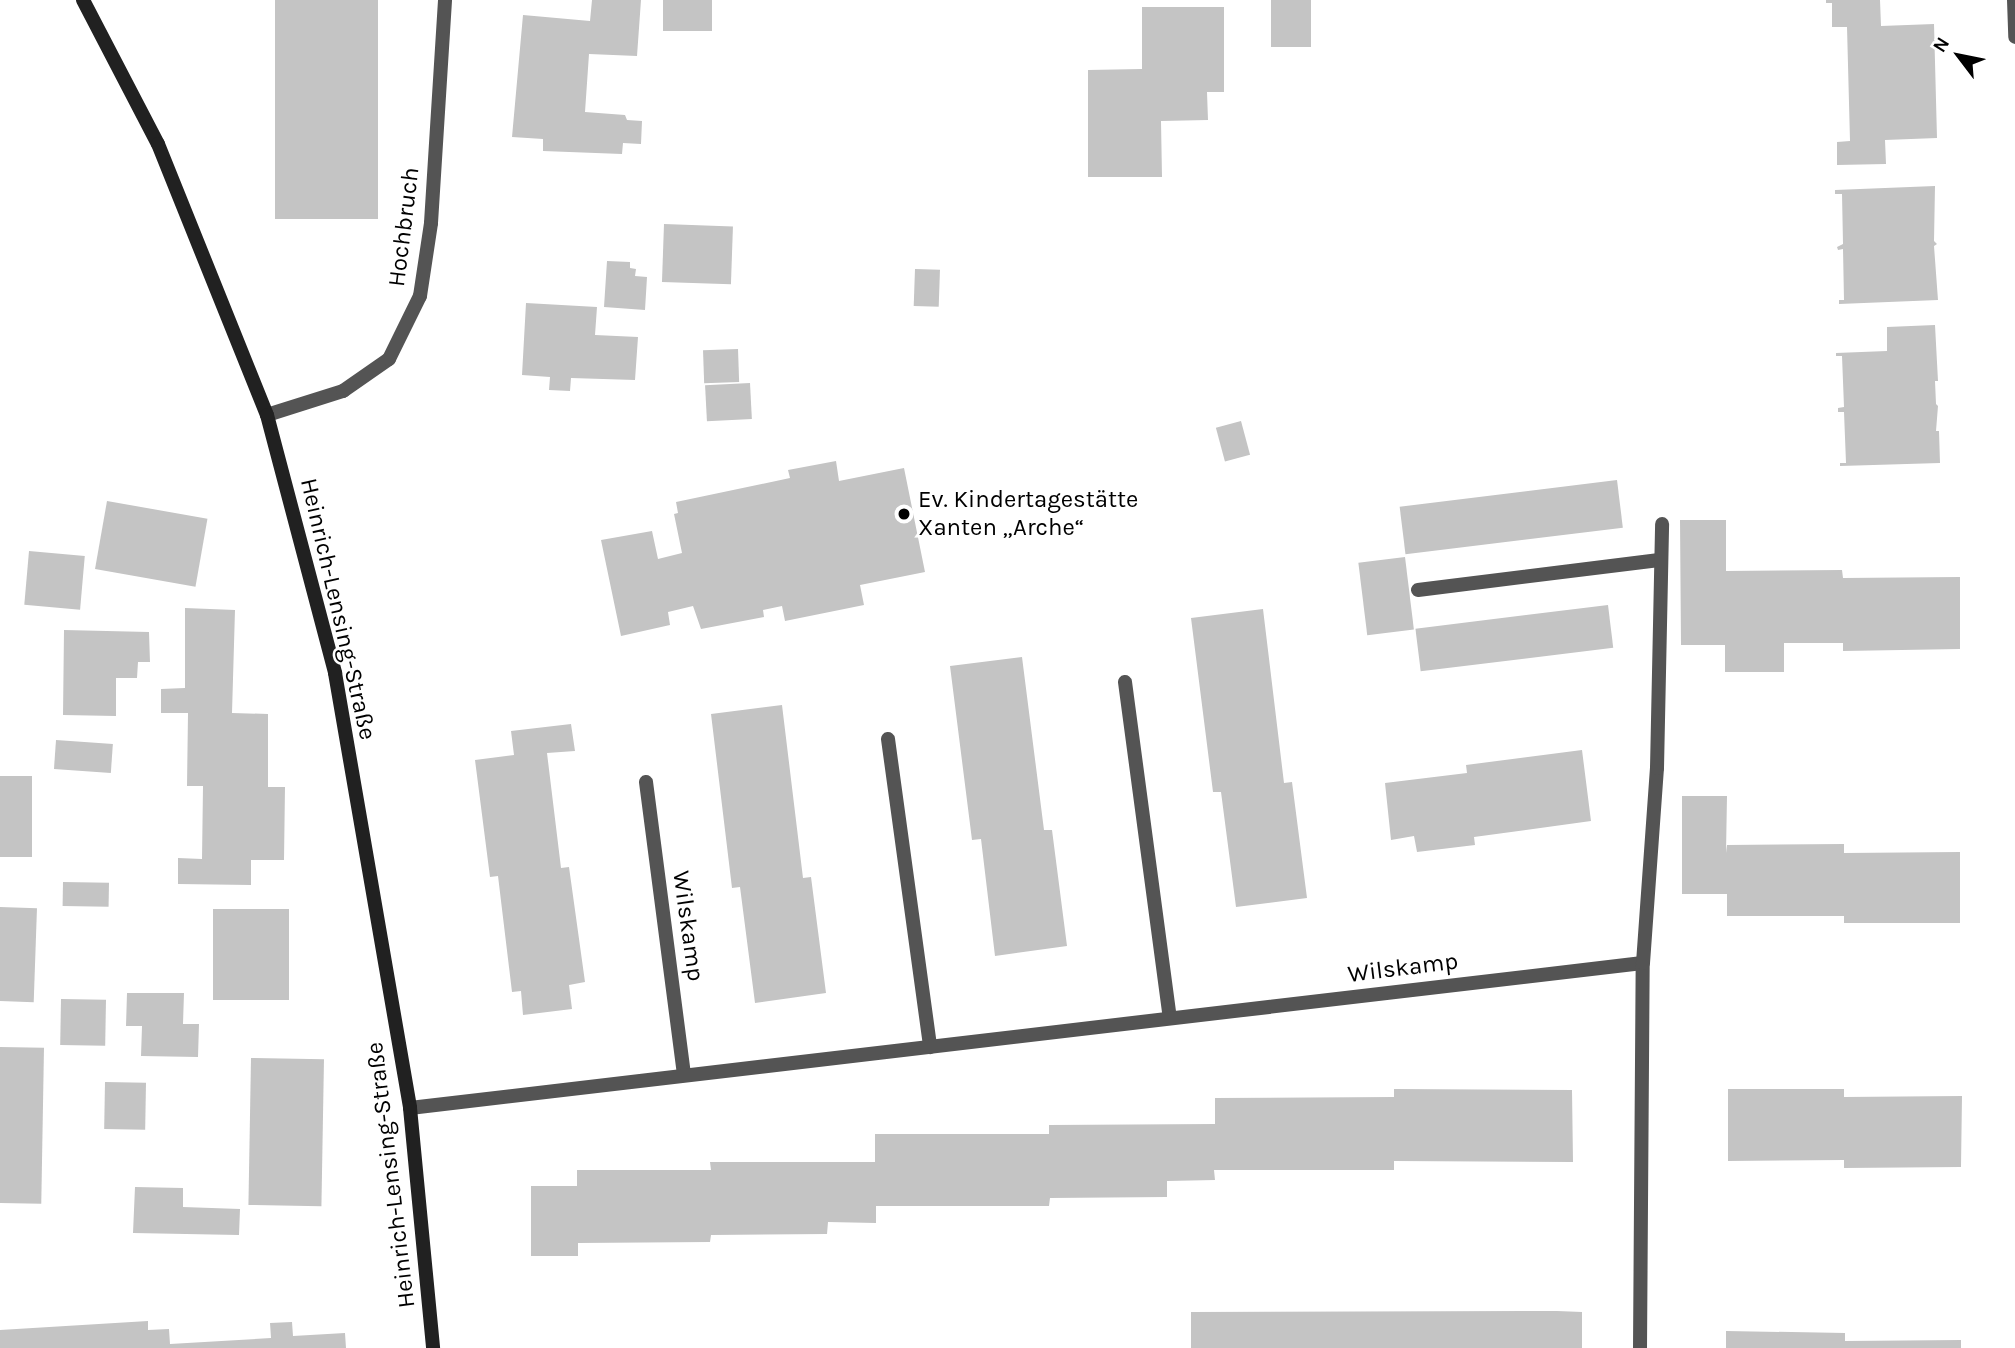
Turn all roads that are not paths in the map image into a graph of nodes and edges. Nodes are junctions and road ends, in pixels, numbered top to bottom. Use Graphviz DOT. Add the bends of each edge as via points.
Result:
graph roads {
  1 [pos="83,0"];
  2 [pos="445,0"];
  3 [pos="2014,0"];
  4 [pos="2015,37"];
  5 [pos="267,415"];
  6 [pos="1662,524"];
  7 [pos="1659,560"];
  8 [pos="1418,590"];
  9 [pos="1125,682"];
  10 [pos="888,739"];
  11 [pos="646,782"];
  12 [pos="1643,963"];
  13 [pos="1170,1018"];
  14 [pos="930,1047"];
  15 [pos="684,1075"];
  16 [pos="410,1108"];
  17 [pos="433,1348"];
  18 [pos="1640,1348"];
  1 -- 5 [label="street, Heinrich-Lensing-Straße" via="158,144"];
  2 -- 5 [label="street, Hochbruch" via="431,223 420,296 389,359 342,391"];
  3 -- 4 [label="street"];
  5 -- 16 [label="street, Heinrich-Lensing-Straße" via="335,673"];
  6 -- 7 [label="street"];
  7 -- 8 [label="street"];
  7 -- 12 [label="street" via="1657,768"];
  9 -- 13 [label="street"];
  10 -- 14 [label="street"];
  11 -- 15 [label="street, Wilskamp"];
  12 -- 13 [label="street, Wilskamp"];
  12 -- 18 [label="street"];
  13 -- 14 [label="street, Wilskamp"];
  14 -- 15 [label="street, Wilskamp"];
  15 -- 16 [label="street, Wilskamp"];
  16 -- 17 [label="street, Heinrich-Lensing-Straße"];
}
